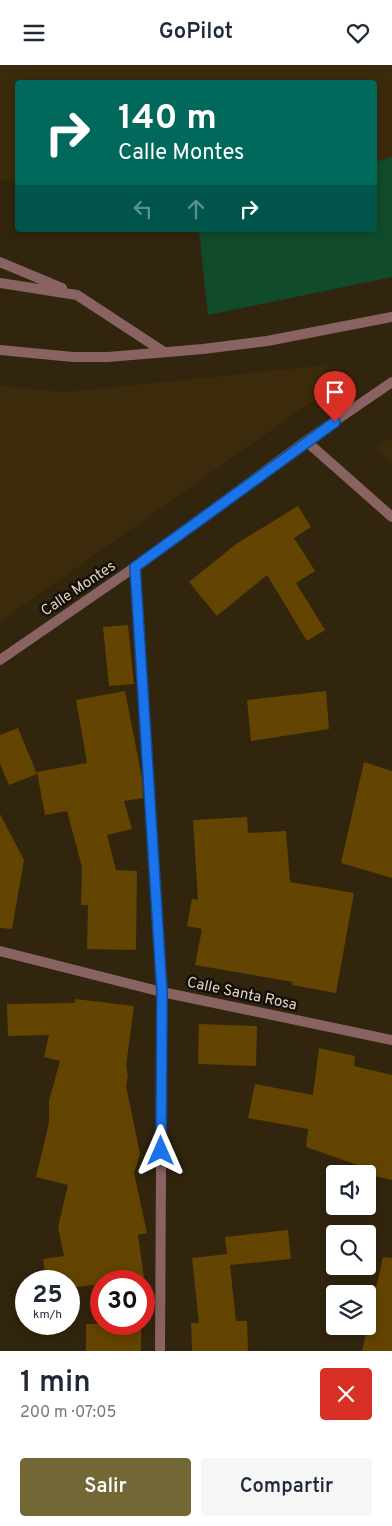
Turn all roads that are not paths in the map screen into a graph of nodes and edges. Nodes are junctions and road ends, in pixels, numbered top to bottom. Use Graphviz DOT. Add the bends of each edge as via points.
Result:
graph roads {
  1 [pos="0,262"];
  2 [pos="0,283"];
  3 [pos="77,295"];
  4 [pos="392,317"];
  5 [pos="0,350"];
  6 [pos="164,352"];
  7 [pos="392,382"];
  8 [pos="306,441"];
  9 [pos="392,517"];
  10 [pos="135,567"];
  11 [pos="0,660"];
  12 [pos="0,951"];
  13 [pos="162,992"];
  14 [pos="392,1040"];
  15 [pos="160,1351"];
  1 -- 3 [label="street"];
  2 -- 3 [label="street"];
  3 -- 6 [label="street"];
  4 -- 6 [label="street" via="267,341"];
  5 -- 6 [label="street" via="72,357"];
  7 -- 8 [label="street, Calle Montes"];
  8 -- 9 [label="street"];
  8 -- 10 [label="street, Calle Montes"];
  10 -- 11 [label="street, Calle Montes"];
  10 -- 13 [label="street"];
  12 -- 13 [label="street, Calle Santa Rosa"];
  13 -- 14 [label="street, Calle Santa Rosa"];
  13 -- 15 [label="street"];
}
